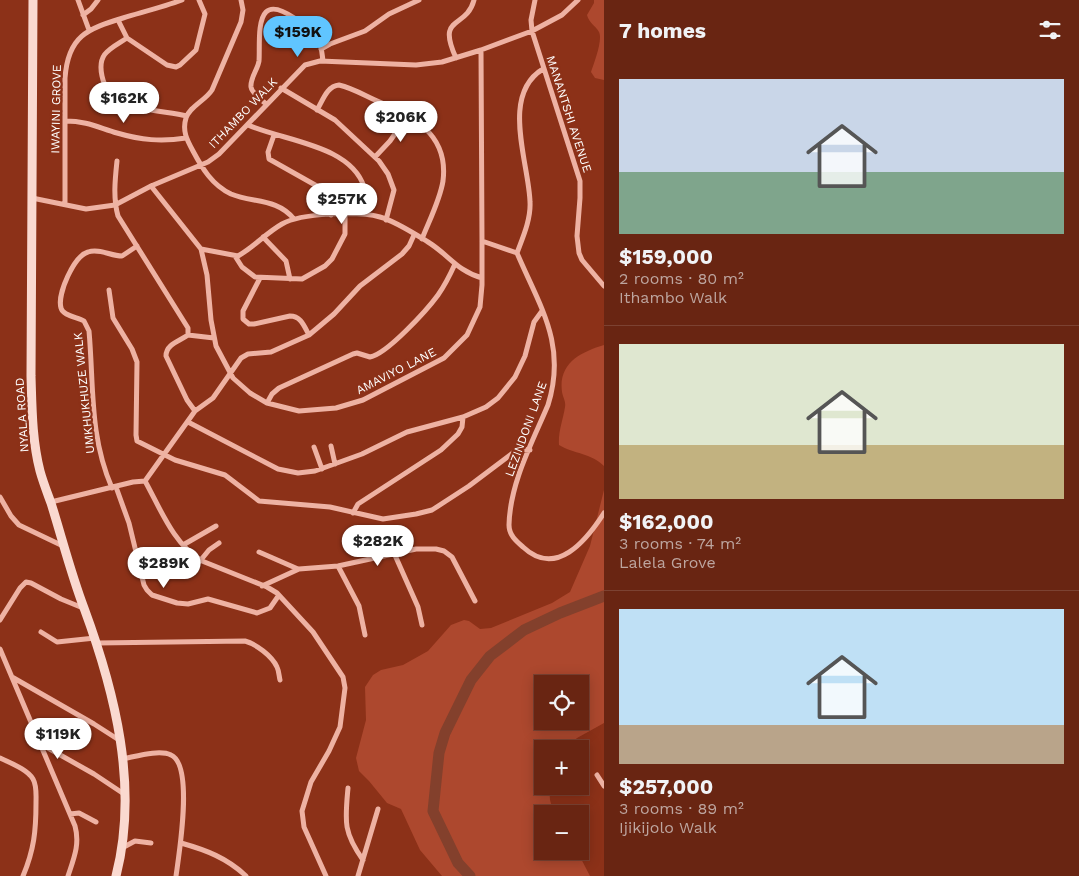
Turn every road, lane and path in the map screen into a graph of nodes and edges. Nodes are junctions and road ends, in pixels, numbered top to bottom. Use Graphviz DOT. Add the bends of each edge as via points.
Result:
graph roads {
  1 [pos="33,0"];
  2 [pos="78,0"];
  3 [pos="98,0"];
  4 [pos="182,0"];
  5 [pos="199,0"];
  6 [pos="241,0"];
  7 [pos="419,0"];
  8 [pos="474,0"];
  9 [pos="536,0"];
  10 [pos="578,0"];
  11 [pos="83,14"];
  12 [pos="118,20"];
  13 [pos="88,30"];
  14 [pos="532,30"];
  15 [pos="127,38"];
  16 [pos="321,49"];
  17 [pos="481,50"];
  18 [pos="456,58"];
  19 [pos="323,61"];
  20 [pos="543,69"];
  21 [pos="281,88"];
  22 [pos="266,104"];
  23 [pos="318,110"];
  24 [pos="408,115"];
  25 [pos="187,116"];
  26 [pos="65,122"];
  27 [pos="248,125"];
  28 [pos="274,135"];
  29 [pos="186,138"];
  30 [pos="375,157"];
  31 [pos="117,161"];
  32 [pos="201,165"];
  33 [pos="151,186"];
  34 [pos="32,198"];
  35 [pos="65,204"];
  36 [pos="115,205"];
  37 [pos="366,214"];
  38 [pos="331,215"];
  39 [pos="345,215"];
  40 [pos="294,219"];
  41 [pos="386,220"];
  42 [pos="414,235"];
  43 [pos="263,237"];
  44 [pos="422,239"];
  45 [pos="482,241"];
  46 [pos="137,246"];
  47 [pos="201,249"];
  48 [pos="517,253"];
  49 [pos="235,256"];
  50 [pos="455,264"];
  51 [pos="260,278"];
  52 [pos="482,278"];
  53 [pos="290,279"];
  54 [pos="604,286"];
  55 [pos="109,290"];
  56 [pos="542,311"];
  57 [pos="309,334"];
  58 [pos="188,335"];
  59 [pos="214,338"];
  60 [pos="229,373"];
  61 [pos="267,403"];
  62 [pos="196,411"];
  63 [pos="463,417"];
  64 [pos="188,422"];
  65 [pos="331,446"];
  66 [pos="314,447"];
  67 [pos="530,450"];
  68 [pos="164,455"];
  69 [pos="335,464"];
  70 [pos="322,468"];
  71 [pos="146,481"];
  72 [pos="114,487"];
  73 [pos="0,497"];
  74 [pos="51,502"];
  75 [pos="353,513"];
  76 [pos="604,513"];
  77 [pos="216,526"];
  78 [pos="219,543"];
  79 [pos="183,544"];
  80 [pos="64,546"];
  81 [pos="258,552"];
  82 [pos="394,553"];
  83 [pos="200,561"];
  84 [pos="338,566"];
  85 [pos="299,569"];
  86 [pos="262,586"];
  87 [pos="279,595"];
  88 [pos="475,601"];
  89 [pos="84,608"];
  90 [pos="0,620"];
  91 [pos="422,625"];
  92 [pos="41,632"];
  93 [pos="365,635"];
  94 [pos="96,640"];
  95 [pos="0,649"];
  96 [pos="12,676"];
  97 [pos="280,680"];
  98 [pos="119,740"];
  99 [pos="39,743"];
  100 [pos="0,758"];
  101 [pos="122,759"];
  102 [pos="597,775"];
  103 [pos="604,786"];
  104 [pos="348,788"];
  105 [pos="124,794"];
  106 [pos="378,809"];
  107 [pos="70,814"];
  108 [pos="96,822"];
  109 [pos="151,843"];
  110 [pos="181,843"];
  111 [pos="122,848"];
  112 [pos="362,860"];
  113 [pos="23,876"];
  114 [pos="68,876"];
  115 [pos="116,876"];
  116 [pos="176,876"];
  117 [pos="246,876"];
  118 [pos="326,876"];
  119 [pos="358,876"];
  1 -- 34 [label="street, NYALA ROAD"];
  2 -- 11 [label="street"];
  3 -- 11 [label="street"];
  4 -- 12 [label="street"];
  5 -- 15 [label="street" via="205,14 204,24 196,50 180,65 167,65"];
  6 -- 25 [label="street" via="240,22 212,90"];
  7 -- 16 [label="street" via="394,10 365,31"];
  8 -- 18 [label="street" via="470,10 449,31 449,41"];
  9 -- 14 [label="street"];
  10 -- 14 [label="street, ITHAMBO WALK" via="562,15"];
  11 -- 13 [label="street"];
  12 -- 13 [label="street"];
  12 -- 15 [label="street"];
  13 -- 26 [label="street, IWAYINI GROVE" via="68,56"];
  14 -- 17 [label="street, ITHAMBO WALK"];
  14 -- 20 [label="street, MANANTSHI AVENUE"];
  15 -- 25 [label="street" via="102,59 106,89 119,100"];
  16 -- 19 [label="street"];
  16 -- 22 [label="street" via="313,34 297,20 274,9 265,13 251,86"];
  17 -- 18 [label="street, ITHAMBO WALK"];
  17 -- 45 [label="street, AMAVIYO LANE"];
  18 -- 19 [label="street, ITHAMBO WALK" via="416,64"];
  19 -- 21 [label="street, ITHAMBO WALK" via="305,65"];
  20 -- 48 [label="street" via="532,78 521,103 520,124 530,201"];
  20 -- 54 [label="street, MANANTSHI AVENUE" via="580,181 579,253"];
  21 -- 22 [label="street, ITHAMBO WALK"];
  21 -- 23 [label="street"];
  22 -- 27 [label="street, ITHAMBO WALK"];
  23 -- 24 [label="street" via="330,89 340,85"];
  23 -- 30 [label="street" via="338,122"];
  24 -- 30 [label="street"];
  24 -- 44 [label="street" via="435,139 440,148 443,173 441,189"];
  25 -- 29 [label="street"];
  26 -- 29 [label="street" via="84,122 158,141"];
  26 -- 35 [label="street, IWAYINI GROVE"];
  27 -- 28 [label="street"];
  27 -- 32 [label="street, ITHAMBO WALK" via="219,154"];
  28 -- 37 [label="street" via="322,149 347,162 363,186"];
  28 -- 38 [label="street" via="268,152 270,159 324,190 330,200"];
  29 -- 32 [label="street"];
  30 -- 41 [label="street" via="394,187"];
  31 -- 36 [label="street"];
  32 -- 33 [label="street, ITHAMBO WALK"];
  32 -- 40 [label="street" via="210,178 229,193 277,205"];
  33 -- 36 [label="street, ITHAMBO WALK"];
  33 -- 47 [label="street, AMAVIYO LANE"];
  34 -- 35 [label="street, ITHAMBO WALK"];
  34 -- 74 [label="street, NYALA ROAD" via="32,421 40,471"];
  35 -- 36 [label="street, ITHAMBO WALK" via="92,209"];
  36 -- 46 [label="street" via="118,216"];
  37 -- 39 [label="street"];
  37 -- 41 [label="street"];
  38 -- 39 [label="street"];
  38 -- 40 [label="street"];
  39 -- 53 [label="street" via="344,234 332,259 306,277"];
  40 -- 43 [label="street"];
  41 -- 42 [label="street"];
  42 -- 44 [label="street"];
  42 -- 57 [label="street" via="402,254 360,286 334,314"];
  43 -- 49 [label="street"];
  43 -- 53 [label="street" via="286,261"];
  44 -- 50 [label="street"];
  45 -- 48 [label="street"];
  45 -- 52 [label="street, AMAVIYO LANE"];
  46 -- 58 [label="street" via="188,328"];
  46 -- 72 [label="street, UMKHUKHUZE WALK" via="122,256 94,251 80,256 64,286 61,306 64,312 84,321 89,331 98,446 103,466"];
  47 -- 49 [label="street"];
  47 -- 59 [label="street, AMAVIYO LANE"];
  48 -- 56 [label="street, LEZINDONI LANE"];
  49 -- 51 [label="street" via="246,271"];
  50 -- 52 [label="street" via="466,273"];
  50 -- 61 [label="street" via="437,297 403,334 373,357 357,352 279,388"];
  51 -- 53 [label="street"];
  51 -- 57 [label="street" via="243,311 243,320 254,324 296,317"];
  52 -- 61 [label="street, AMAVIYO LANE" via="480,307 474,323 460,344 444,358 350,405 299,411"];
  55 -- 68 [label="street" via="113,318 137,362 136,439"];
  56 -- 63 [label="street" via="534,322 525,356 511,382 486,407"];
  56 -- 67 [label="street, LEZINDONI LANE" via="554,346 554,380"];
  57 -- 60 [label="street" via="271,352 246,355"];
  58 -- 59 [label="street"];
  58 -- 62 [label="street" via="171,345 166,356 187,400"];
  59 -- 60 [label="street, AMAVIYO LANE"];
  60 -- 61 [label="street, AMAVIYO LANE" via="250,393"];
  60 -- 62 [label="street" via="213,398"];
  62 -- 64 [label="street"];
  63 -- 69 [label="street" via="407,432"];
  63 -- 75 [label="street" via="461,430 450,442 358,504"];
  64 -- 68 [label="street"];
  64 -- 70 [label="street" via="278,469 303,473"];
  65 -- 69 [label="street"];
  66 -- 70 [label="street"];
  67 -- 75 [label="street" via="518,449 469,486 427,512 382,519"];
  67 -- 76 [label="street, LEZINDONI LANE" via="514,490 509,528 528,552 549,559 569,553"];
  68 -- 71 [label="street"];
  68 -- 75 [label="street" via="225,475 259,501 330,507"];
  69 -- 70 [label="street"];
  71 -- 72 [label="street"];
  71 -- 79 [label="street" via="170,527"];
  72 -- 74 [label="street"];
  72 -- 87 [label="street" via="128,523 144,585 152,595 184,604 208,599 257,613 270,608"];
  73 -- 80 [label="street" via="19,525"];
  74 -- 80 [label="street, NYALA ROAD"];
  77 -- 79 [label="street"];
  78 -- 83 [label="street"];
  79 -- 83 [label="street"];
  80 -- 89 [label="street, NYALA ROAD"];
  81 -- 85 [label="street"];
  82 -- 84 [label="street"];
  82 -- 88 [label="street" via="422,548 448,552"];
  82 -- 91 [label="street" via="418,607"];
  83 -- 86 [label="street"];
  84 -- 85 [label="street"];
  84 -- 93 [label="street" via="359,606"];
  85 -- 86 [label="street"];
  86 -- 87 [label="street"];
  87 -- 118 [label="street" via="320,641 344,681 340,727 311,782 302,811 302,822"];
  89 -- 90 [label="street" via="26,582"];
  89 -- 94 [label="street, NYALA ROAD"];
  92 -- 94 [label="street" via="57,642"];
  94 -- 97 [label="street" via="245,641 273,661"];
  94 -- 98 [label="street, NYALA ROAD"];
  95 -- 96 [label="street"];
  96 -- 98 [label="street"];
  96 -- 99 [label="street"];
  98 -- 101 [label="street, NYALA ROAD"];
  99 -- 105 [label="street"];
  99 -- 107 [label="street"];
  100 -- 113 [label="street" via="28,774 35,783 34,841"];
  101 -- 105 [label="street, NYALA ROAD"];
  101 -- 110 [label="street" via="162,753 173,755 178,760 182,768 183,789"];
  102 -- 103 [label="street"];
  104 -- 112 [label="street" via="346,823 351,841"];
  105 -- 111 [label="street, NYALA ROAD"];
  106 -- 112 [label="street"];
  107 -- 108 [label="street" via="79,813"];
  107 -- 114 [label="street" via="78,842"];
  109 -- 111 [label="street" via="132,841"];
  110 -- 116 [label="street"];
  110 -- 117 [label="street" via="223,858"];
  111 -- 115 [label="street, NYALA ROAD"];
  112 -- 119 [label="street"];
}
